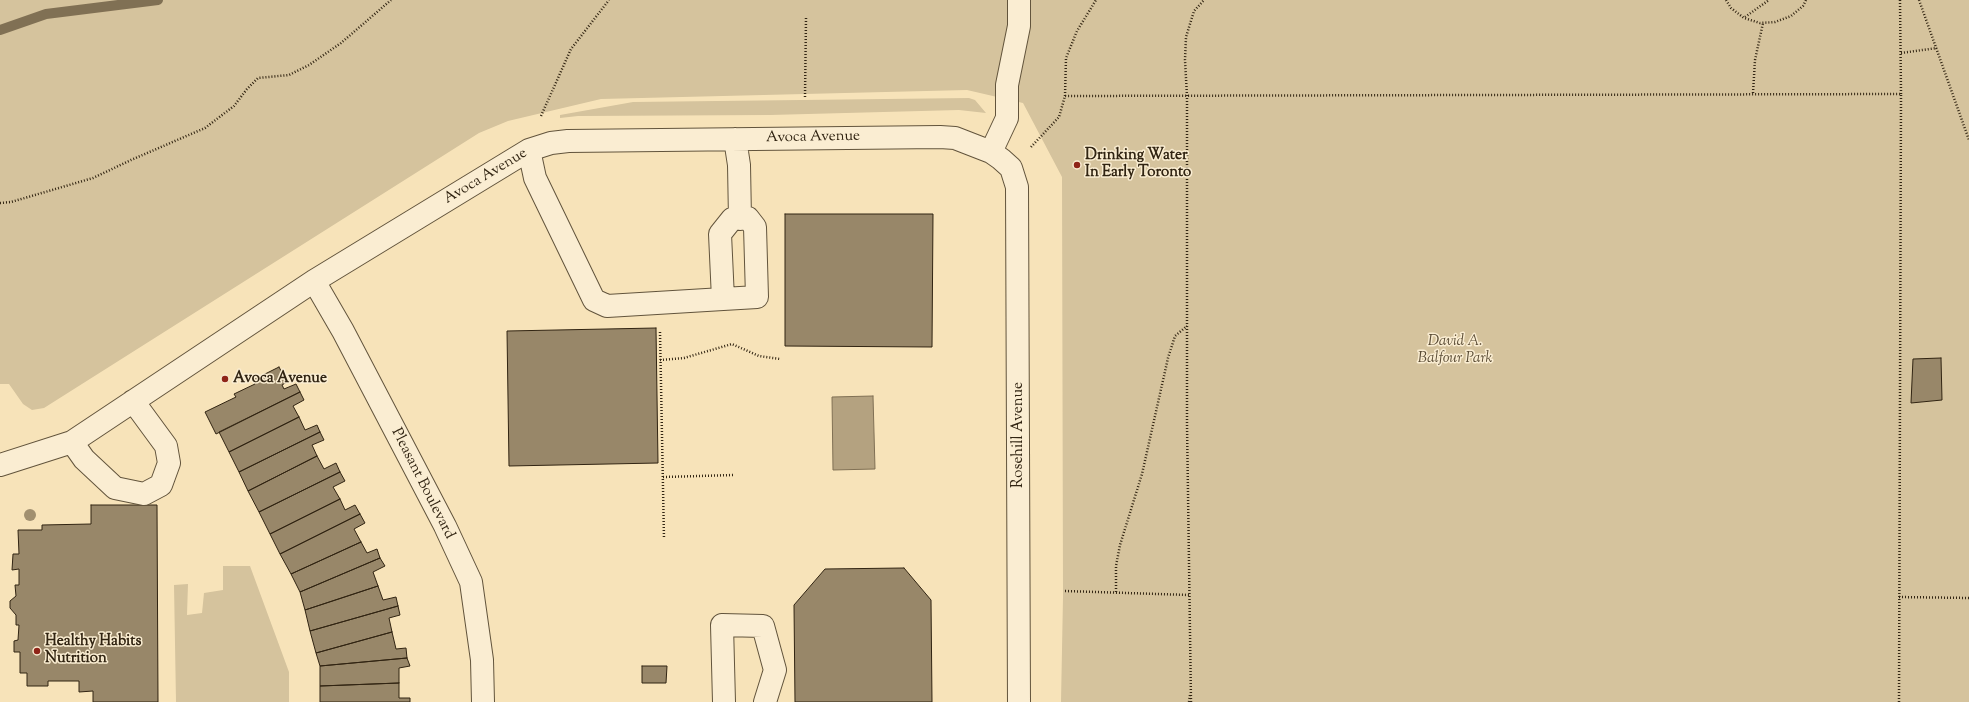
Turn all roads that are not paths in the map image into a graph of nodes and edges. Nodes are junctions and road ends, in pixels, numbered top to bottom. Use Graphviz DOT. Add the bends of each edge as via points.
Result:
graph roads {
  1 [pos="1019,0"];
  2 [pos="736,139"];
  3 [pos="529,150"];
  4 [pos="991,152"];
  5 [pos="1011,168"];
  6 [pos="740,219"];
  7 [pos="314,281"];
  8 [pos="723,300"];
  9 [pos="133,401"];
  10 [pos="72,442"];
  11 [pos="0,465"];
  12 [pos="483,702"];
  13 [pos="724,702"];
  14 [pos="764,702"];
  15 [pos="1019,702"];
  1 -- 4 [label="street" via="1019,26 1007,85 1007,118"];
  2 -- 3 [label="street, Avoca Avenue" via="568,141"];
  2 -- 4 [label="street, Avoca Avenue" via="940,137 955,138"];
  2 -- 6 [label="street"];
  3 -- 7 [label="street, Avoca Avenue"];
  3 -- 8 [label="street" via="535,178 594,300 607,306"];
  4 -- 5 [label="street, Avoca Avenue"];
  5 -- 15 [label="street, Rosehill Avenue" via="1018,198"];
  6 -- 8 [label="street" via="732,220 720,234"];
  6 -- 8 [label="street" via="748,218 755,227 757,297"];
  7 -- 9 [label="street, Avoca Avenue"];
  7 -- 12 [label="street, Pleasant Boulevard" via="347,338 445,526 471,582 482,660"];
  9 -- 10 [label="street, Avoca Avenue"];
  9 -- 10 [label="street" via="166,446 169,463 161,485 144,494 116,488 84,459"];
  10 -- 11 [label="street, Avoca Avenue"];
  13 -- 14 [label="street" via="722,625 763,626 775,670"];
}
